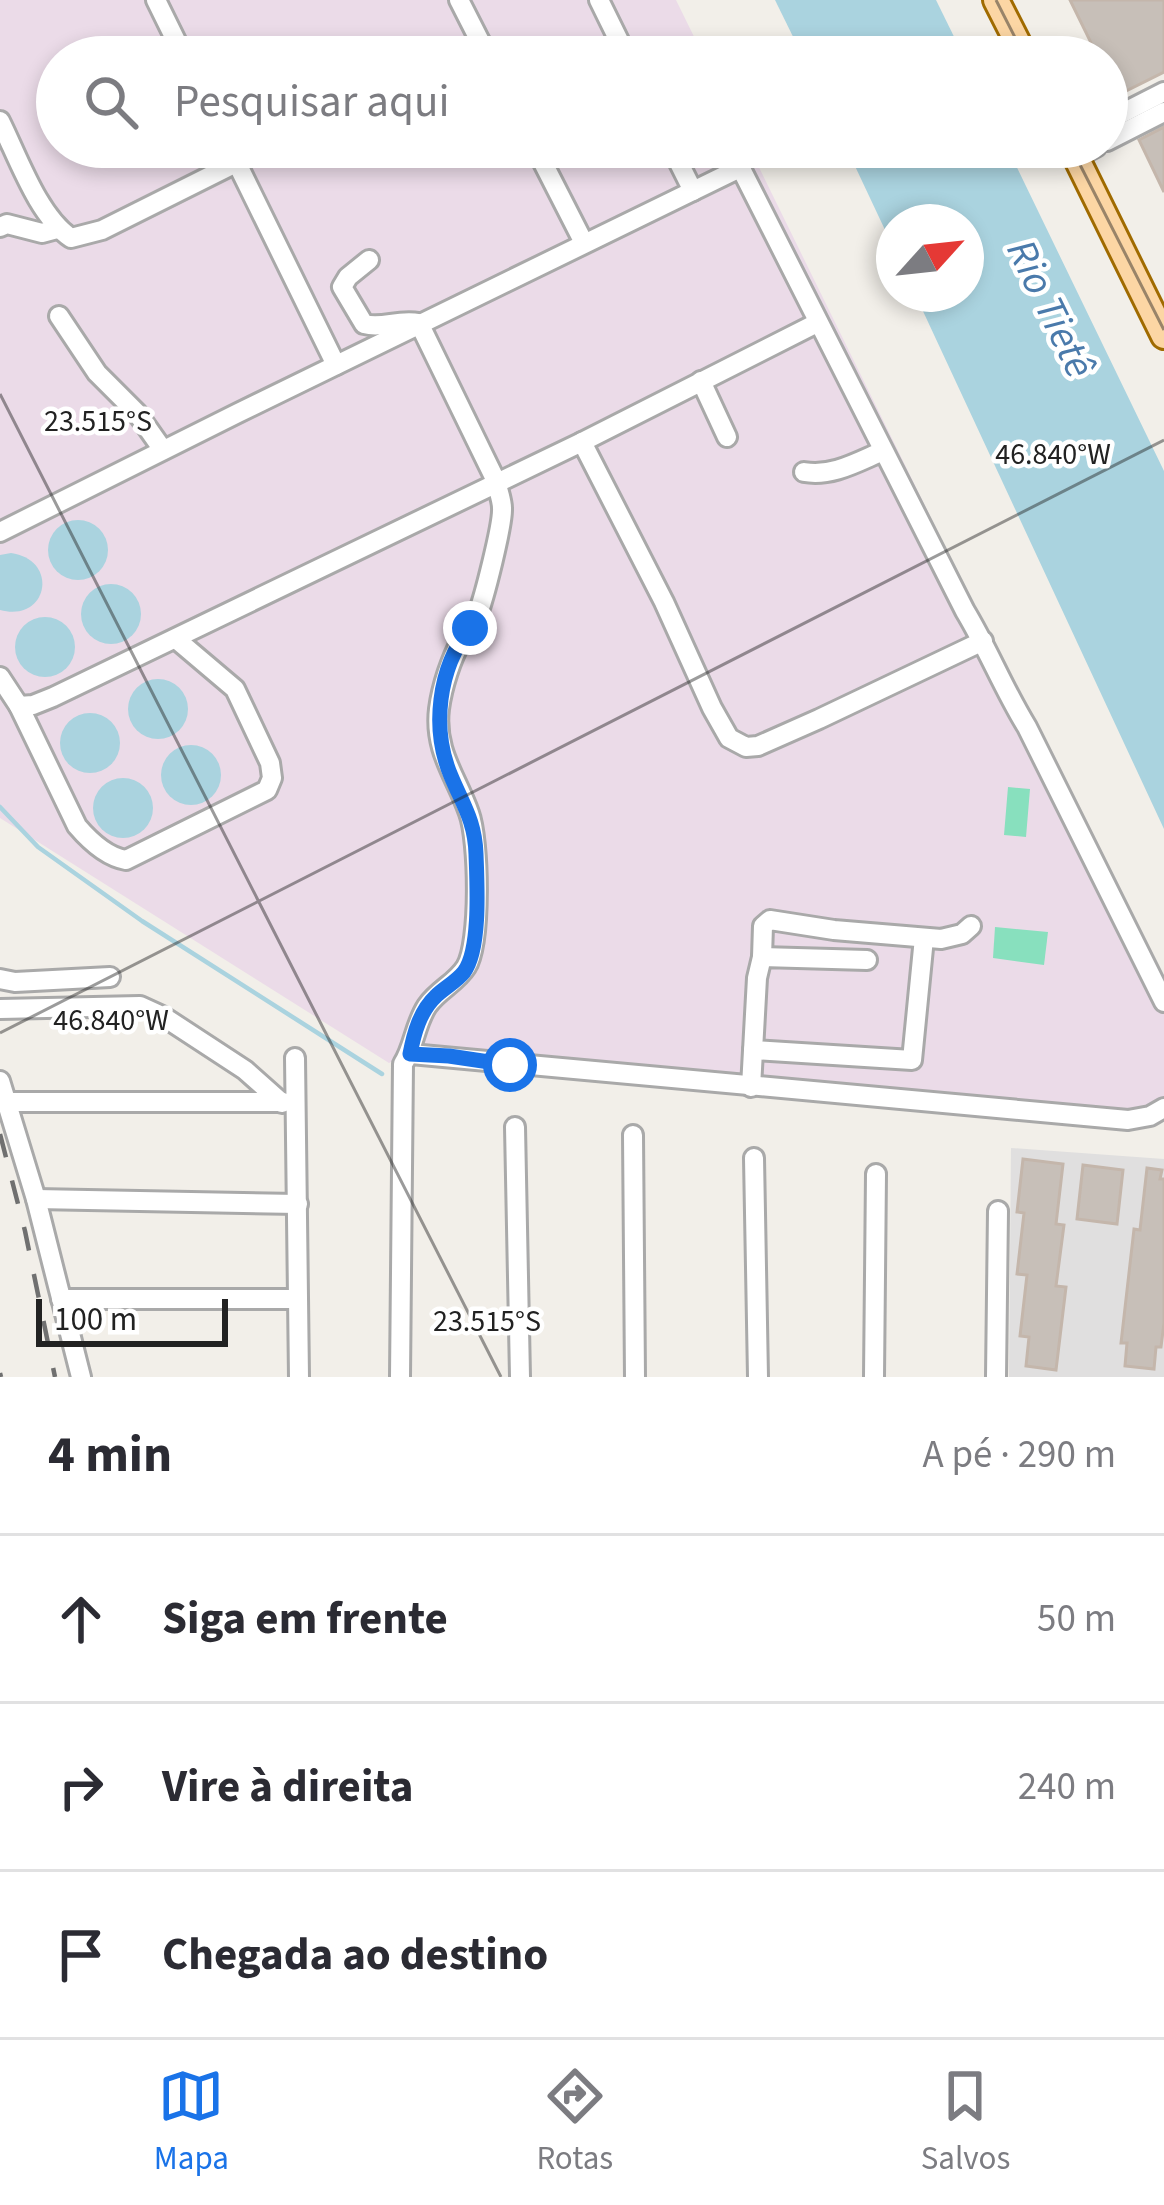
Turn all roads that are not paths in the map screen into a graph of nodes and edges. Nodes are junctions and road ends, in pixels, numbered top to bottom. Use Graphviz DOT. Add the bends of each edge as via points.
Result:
graph roads {
  1 [pos="156,0"];
  2 [pos="459,0"];
  3 [pos="599,0"];
  4 [pos="996,0"];
  5 [pos="174,36"];
  6 [pos="478,36"];
  7 [pos="617,36"];
  8 [pos="1014,36"];
  9 [pos="1164,92"];
  10 [pos="1128,111"];
  11 [pos="1164,112"];
  12 [pos="0,121"];
  13 [pos="1128,130"];
  14 [pos="209,168"];
  15 [pos="240,168"];
  16 [pos="546,168"];
  17 [pos="682,168"];
  18 [pos="740,168"];
  19 [pos="1089,168"];
  20 [pos="693,191"];
  21 [pos="0,227"];
  22 [pos="57,229"];
  23 [pos="584,243"];
  24 [pos="369,260"];
  25 [pos="59,316"];
  26 [pos="419,323"];
  27 [pos="817,323"];
  28 [pos="1164,336"];
  29 [pos="336,365"];
  30 [pos="701,381"];
  31 [pos="727,437"];
  32 [pos="582,442"];
  33 [pos="163,450"];
  34 [pos="883,451"];
  35 [pos="804,472"];
  36 [pos="496,482"];
  37 [pos="0,532"];
  38 [pos="176,639"];
  39 [pos="982,640"];
  40 [pos="0,677"];
  41 [pos="19,706"];
  42 [pos="971,926"];
  43 [pos="834,930"];
  44 [pos="924,938"];
  45 [pos="762,957"];
  46 [pos="828,958"];
  47 [pos="867,960"];
  48 [pos="110,977"];
  49 [pos="0,979"];
  50 [pos="1164,1002"];
  51 [pos="0,1009"];
  52 [pos="753,1050"];
  53 [pos="410,1054"];
  54 [pos="295,1058"];
  55 [pos="0,1081"];
  56 [pos="751,1087"];
  57 [pos="6,1102"];
  58 [pos="289,1102"];
  59 [pos="1164,1108"];
  60 [pos="515,1127"];
  61 [pos="633,1135"];
  62 [pos="754,1158"];
  63 [pos="876,1174"];
  64 [pos="36,1199"];
  65 [pos="298,1204"];
  66 [pos="998,1211"];
  67 [pos="61,1299"];
  68 [pos="298,1299"];
  69 [pos="81,1377"];
  70 [pos="298,1377"];
  71 [pos="400,1377"];
  72 [pos="520,1377"];
  73 [pos="635,1377"];
  74 [pos="758,1377"];
  75 [pos="874,1377"];
  76 [pos="996,1377"];
  1 -- 5 [label="street"];
  2 -- 6 [label="street"];
  3 -- 7 [label="street"];
  4 -- 8 [label="main road"];
  9 -- 10 [label="street"];
  11 -- 13 [label="street"];
  12 -- 22 [label="street"];
  14 -- 22 [label="street" via="103,230 71,238"];
  15 -- 29 [label="street"];
  16 -- 23 [label="street"];
  17 -- 20 [label="street"];
  18 -- 20 [label="street"];
  18 -- 27 [label="street"];
  19 -- 28 [label="main road"];
  20 -- 23 [label="street"];
  21 -- 22 [label="street"];
  23 -- 26 [label="street"];
  24 -- 26 [label="street" via="342,287 364,324"];
  25 -- 33 [label="street"];
  26 -- 29 [label="street"];
  26 -- 36 [label="street"];
  27 -- 30 [label="street"];
  27 -- 34 [label="street"];
  29 -- 33 [label="street"];
  30 -- 31 [label="street"];
  30 -- 32 [label="street"];
  32 -- 36 [label="street"];
  32 -- 39 [label="street" via="712,707 729,738 746,747"];
  33 -- 37 [label="street"];
  34 -- 35 [label="street" via="819,475"];
  34 -- 39 [label="street"];
  36 -- 38 [label="street"];
  36 -- 53 [label="street" via="502,509 478,614 447,677 438,731 474,831 475,933 464,972 429,1003"];
  38 -- 41 [label="street"];
  38 -- 41 [label="street" via="235,689 272,778 267,790 126,860 77,826"];
  39 -- 50 [label="street"];
  40 -- 41 [label="street"];
  42 -- 44 [label="street"];
  43 -- 44 [label="street"];
  43 -- 45 [label="street" via="770,920"];
  43 -- 46 [label="street"];
  44 -- 52 [label="street" via="912,1060"];
  45 -- 46 [label="street"];
  45 -- 52 [label="street"];
  46 -- 47 [label="street"];
  48 -- 49 [label="street"];
  51 -- 58 [label="street" via="140,1006"];
  52 -- 56 [label="street"];
  53 -- 56 [label="street"];
  53 -- 71 [label="street" via="402,1071"];
  54 -- 58 [label="street"];
  55 -- 57 [label="street"];
  56 -- 59 [label="street" via="1128,1120"];
  57 -- 58 [label="street"];
  57 -- 64 [label="street"];
  58 -- 65 [label="street"];
  60 -- 72 [label="street"];
  61 -- 73 [label="street"];
  62 -- 74 [label="street"];
  63 -- 75 [label="street"];
  64 -- 65 [label="street"];
  64 -- 67 [label="street"];
  65 -- 68 [label="street"];
  66 -- 76 [label="street"];
  67 -- 68 [label="street"];
  67 -- 69 [label="street"];
  68 -- 70 [label="street"];
}
